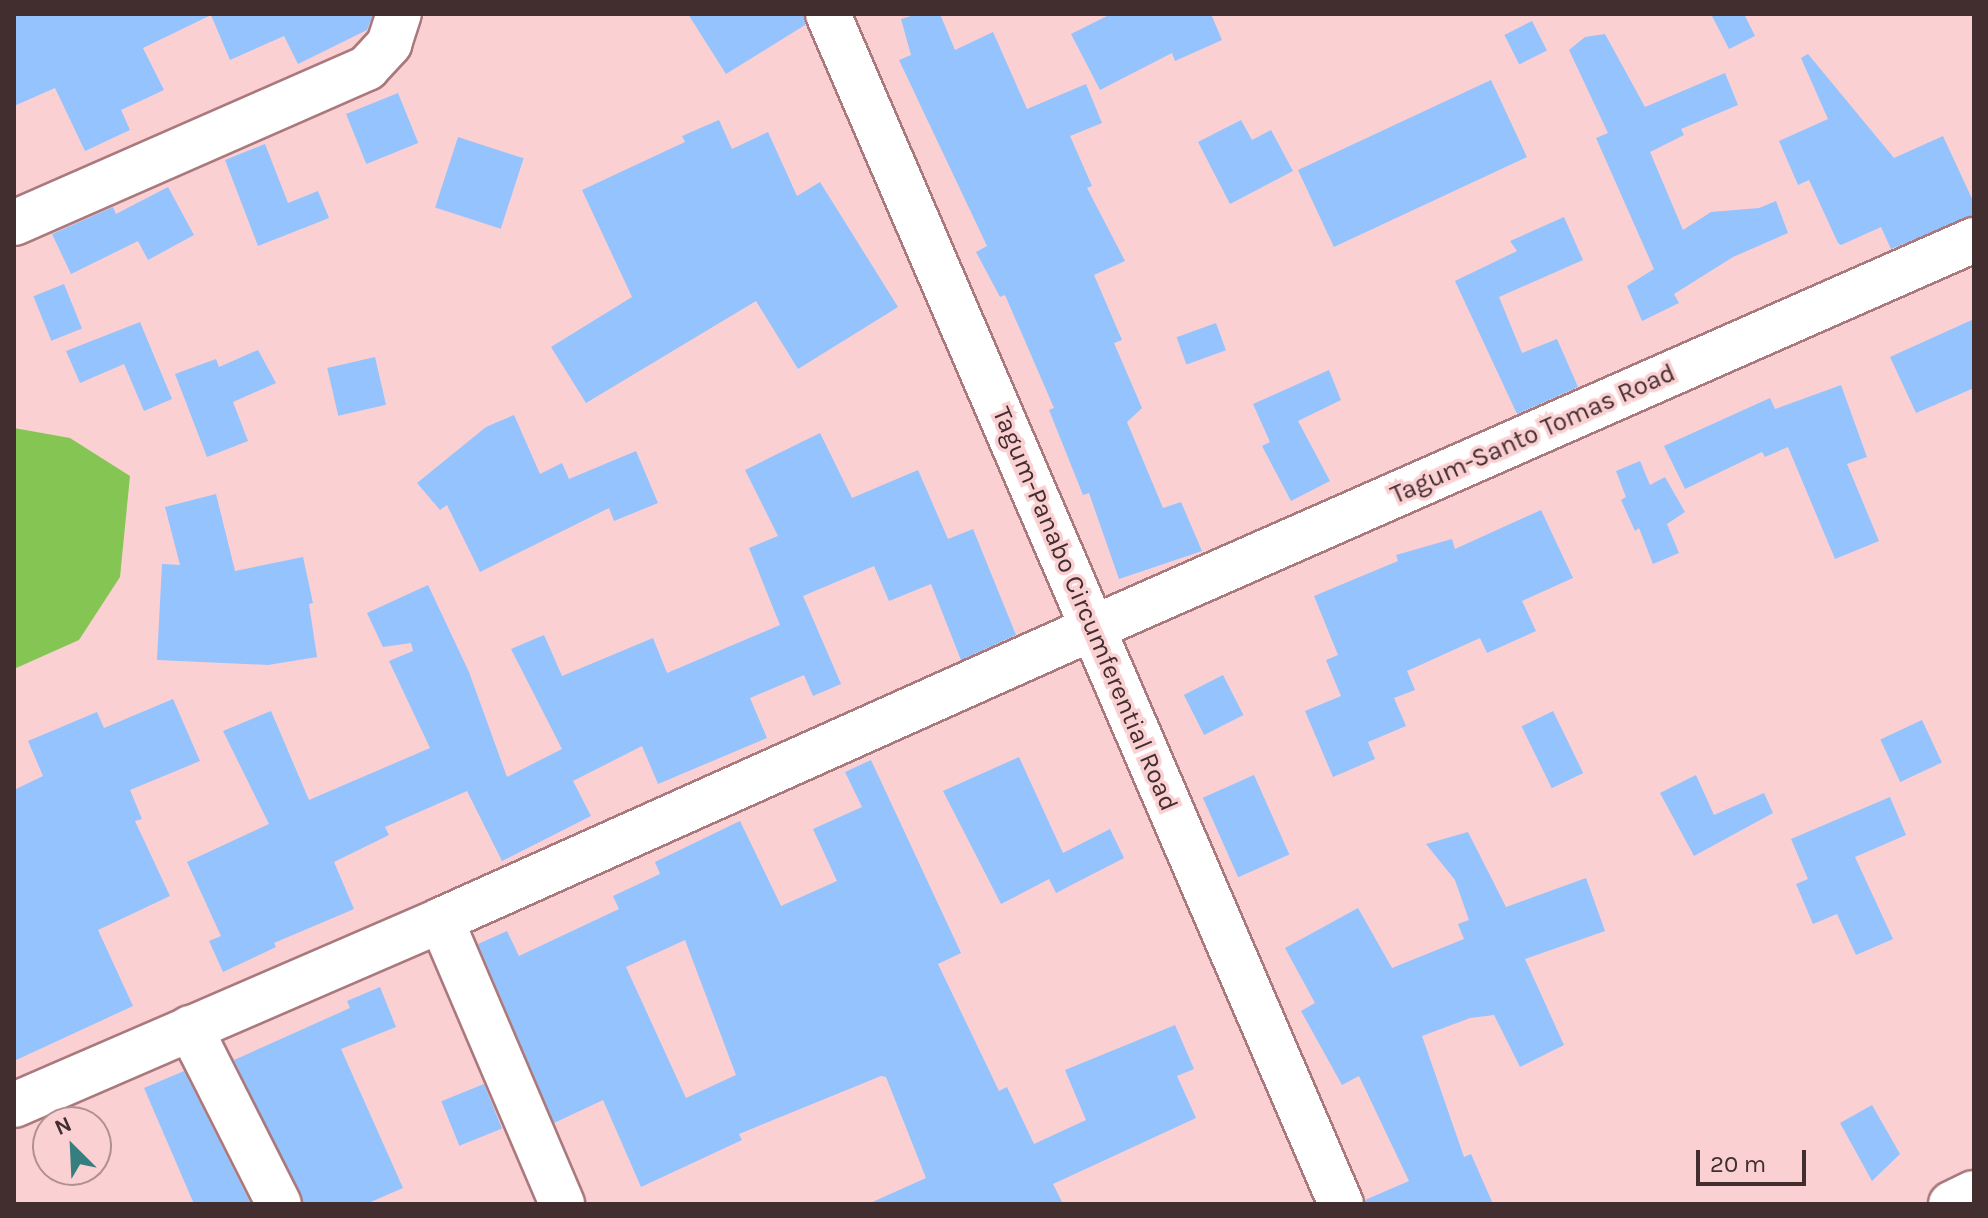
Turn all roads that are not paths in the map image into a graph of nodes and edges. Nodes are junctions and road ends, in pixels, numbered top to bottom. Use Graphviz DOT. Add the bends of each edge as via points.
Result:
graph roads {
  1 [pos="399,14"];
  2 [pos="828,14"];
  3 [pos="14,223"];
  4 [pos="1974,240"];
  5 [pos="1093,628"];
  6 [pos="441,920"];
  7 [pos="190,1028"];
  8 [pos="14,1105"];
  9 [pos="1974,1193"];
  10 [pos="279,1204"];
  11 [pos="562,1204"];
  12 [pos="1341,1204"];
  13 [pos="1951,1204"];
  1 -- 3 [label="main road" via="389,44 367,68"];
  2 -- 5 [label="main road, Tagum-Panabo Circumferential Road"];
  4 -- 5 [label="main road, Tagum-Santo Tomas Road"];
  5 -- 6 [label="main road, Tagum-Santo Tomas Road"];
  5 -- 12 [label="main road, Tagum-Panabo Circumferential Road"];
  6 -- 7 [label="main road, Tagum-Santo Tomas Road"];
  6 -- 11 [label="main road"];
  7 -- 8 [label="main road, Tagum-Santo Tomas Road"];
  7 -- 10 [label="main road"];
  9 -- 13 [label="main road"];
}
